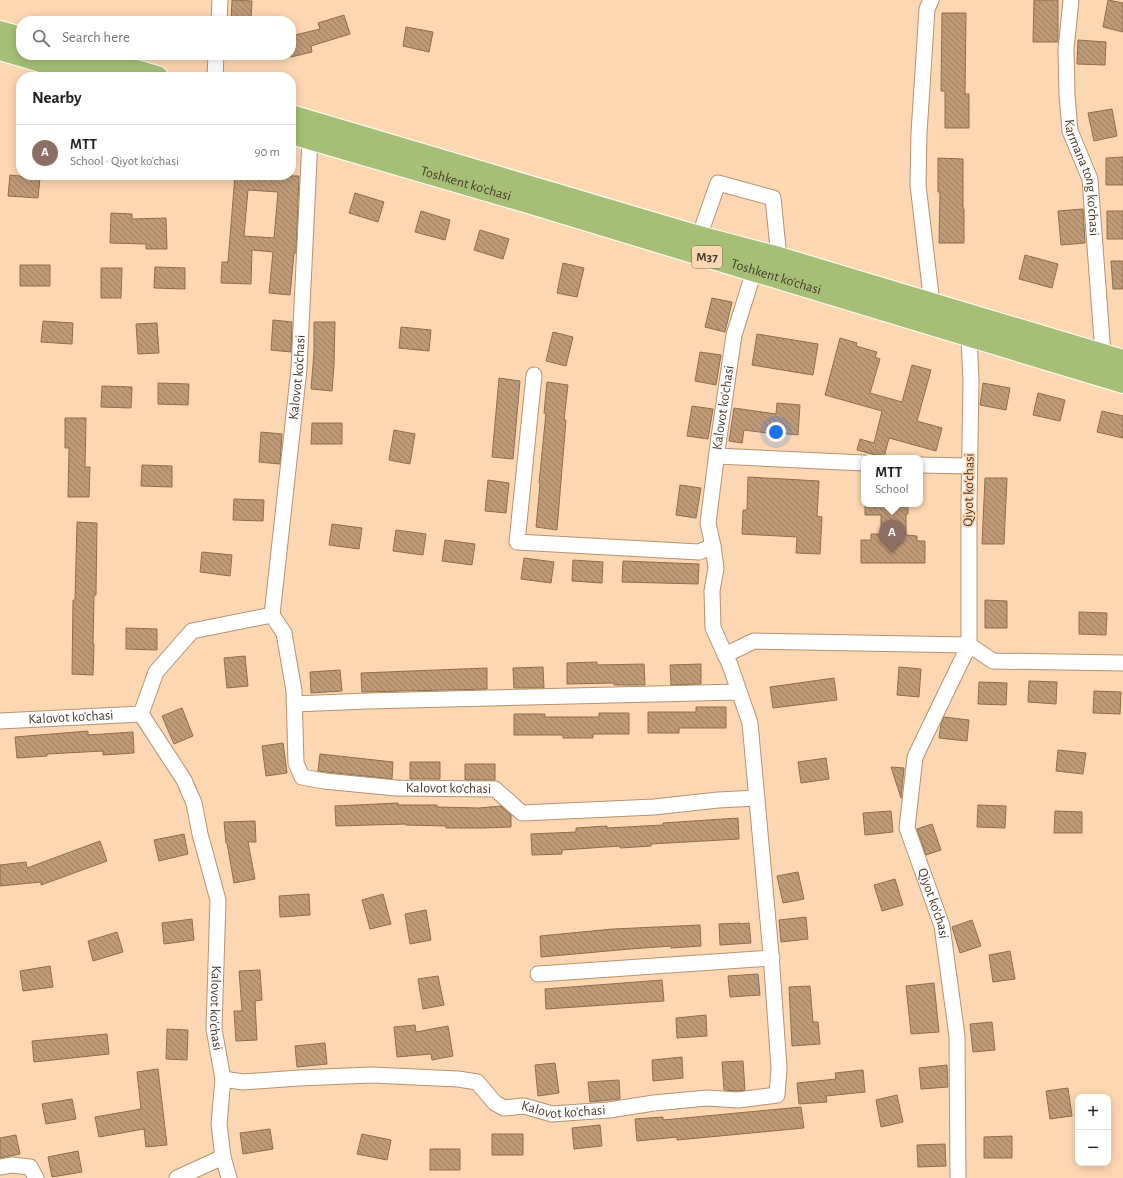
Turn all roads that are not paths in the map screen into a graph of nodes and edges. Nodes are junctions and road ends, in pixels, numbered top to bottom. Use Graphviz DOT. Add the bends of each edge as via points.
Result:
graph roads {
  1 [pos="220,0"];
  2 [pos="931,0"];
  3 [pos="1071,0"];
  4 [pos="218,16"];
  5 [pos="0,32"];
  6 [pos="16,37"];
  7 [pos="0,49"];
  8 [pos="16,54"];
  9 [pos="37,60"];
  10 [pos="98,60"];
  11 [pos="216,60"];
  12 [pos="78,72"];
  13 [pos="140,72"];
  14 [pos="215,72"];
  15 [pos="296,117"];
  16 [pos="301,136"];
  17 [pos="699,237"];
  18 [pos="779,258"];
  19 [pos="754,271"];
  20 [pos="932,304"];
  21 [pos="968,336"];
  22 [pos="1113,358"];
  23 [pos="534,375"];
  24 [pos="1123,382"];
  25 [pos="717,456"];
  26 [pos="861,463"];
  27 [pos="923,465"];
  28 [pos="969,466"];
  29 [pos="713,546"];
  30 [pos="272,615"];
  31 [pos="970,645"];
  32 [pos="725,655"];
  33 [pos="1123,663"];
  34 [pos="739,692"];
  35 [pos="294,704"];
  36 [pos="141,714"];
  37 [pos="0,721"];
  38 [pos="757,798"];
  39 [pos="772,958"];
  40 [pos="538,974"];
  41 [pos="223,1079"];
  42 [pos="223,1157"];
  43 [pos="0,1167"];
  44 [pos="36,1178"];
  45 [pos="177,1178"];
  46 [pos="229,1178"];
  47 [pos="958,1178"];
  1 -- 4 [label="street"];
  2 -- 20 [label="street" via="927,9 918,185"];
  3 -- 22 [label="street, Karmana tong ko'chasi" via="1066,49 1070,131 1090,179"];
  5 -- 6 [label="highway"];
  7 -- 8 [label="highway"];
  9 -- 12 [label="highway"];
  10 -- 13 [label="highway"];
  11 -- 14 [label="street"];
  15 -- 17 [label="highway, Toshkent ko'chasi / M37"];
  16 -- 19 [label="highway, Toshkent ko'chasi / M37"];
  16 -- 30 [label="street, Kalovot ko'chasi" via="299,369"];
  17 -- 18 [label="highway, Toshkent ko'chasi / M37"];
  17 -- 18 [label="street" via="718,183 773,198"];
  18 -- 20 [label="highway, Toshkent ko'chasi / M37"];
  19 -- 21 [label="highway, Toshkent ko'chasi / M37"];
  19 -- 25 [label="street, Kalovot ko'chasi" via="734,335"];
  20 -- 22 [label="highway, Toshkent ko'chasi / M37"];
  21 -- 24 [label="highway, Toshkent ko'chasi / M37"];
  21 -- 28 [label="street, Qiyot ko'chasi" via="971,381"];
  23 -- 29 [label="street" via="517,542 699,552"];
  25 -- 26 [label="street"];
  25 -- 29 [label="street, Kalovot ko'chasi" via="708,523"];
  27 -- 28 [label="street"];
  28 -- 31 [label="street, Qiyot ko'chasi"];
  29 -- 32 [label="street, Kalovot ko'chasi" via="716,568 712,591 713,628"];
  30 -- 35 [label="street, Kalovot ko'chasi" via="284,633"];
  30 -- 36 [label="street" via="192,631 156,672"];
  31 -- 32 [label="street" via="754,641"];
  31 -- 33 [label="street" via="993,661"];
  31 -- 47 [label="street, Qiyot ko'chasi" via="915,757 907,828 942,926 958,1036"];
  32 -- 34 [label="street, Kalovot ko'chasi"];
  34 -- 35 [label="street"];
  34 -- 38 [label="street, Kalovot ko'chasi" via="750,723"];
  35 -- 38 [label="street, Kalovot ko'chasi" via="296,763 302,777 396,788 495,789 522,814"];
  36 -- 37 [label="street, Kalovot ko'chasi"];
  36 -- 41 [label="street, Kalovot ko'chasi" via="184,780 194,803 218,900 214,1029"];
  38 -- 39 [label="street, Kalovot ko'chasi"];
  39 -- 40 [label="street"];
  39 -- 41 [label="street, Kalovot ko'chasi" via="779,1068 777,1095 738,1100 707,1098 552,1114 524,1106 504,1108 495,1103 477,1082 458,1079 372,1075 244,1082"];
  41 -- 42 [label="street, Kalovot ko'chasi" via="219,1124"];
  42 -- 45 [label="street"];
  42 -- 46 [label="street, Kalovot ko'chasi"];
  43 -- 44 [label="street" via="30,1167"];
}
